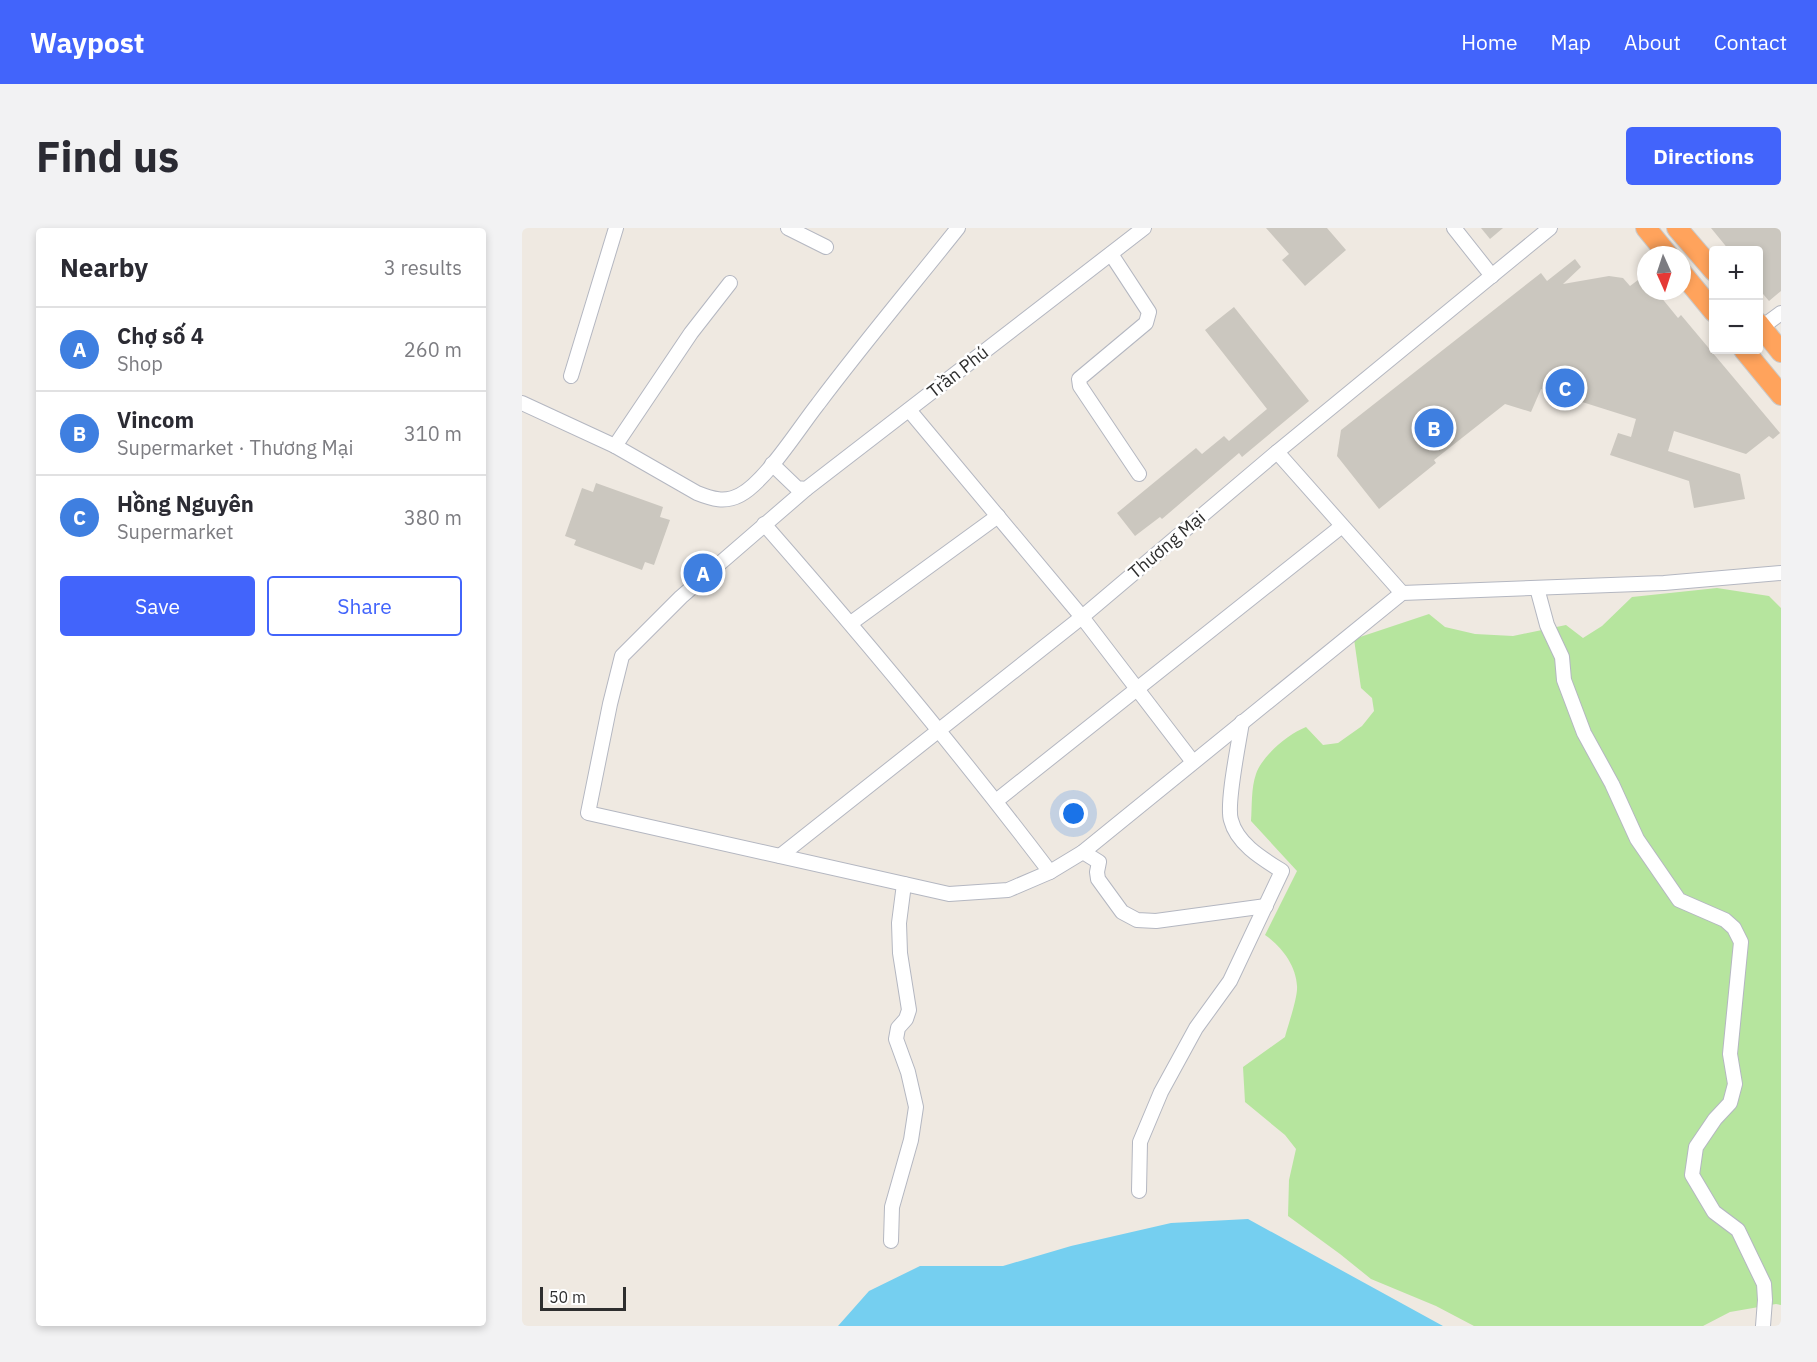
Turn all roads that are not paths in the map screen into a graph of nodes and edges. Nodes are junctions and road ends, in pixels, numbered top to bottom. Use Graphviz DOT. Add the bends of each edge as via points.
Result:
graph roads {
  1 [pos="616,228"];
  2 [pos="788,228"];
  3 [pos="1454,228"];
  4 [pos="1550,228"];
  5 [pos="1646,228"];
  6 [pos="1677,228"];
  7 [pos="952,230"];
  8 [pos="1136,230"];
  9 [pos="1661,246"];
  10 [pos="826,247"];
  11 [pos="1111,254"];
  12 [pos="1709,266"];
  13 [pos="1492,276"];
  14 [pos="730,283"];
  15 [pos="1691,284"];
  16 [pos="1709,307"];
  17 [pos="1781,313"];
  18 [pos="1763,323"];
  19 [pos="1763,329"];
  20 [pos="1781,352"];
  21 [pos="1747,354"];
  22 [pos="1781,363"];
  23 [pos="1765,375"];
  24 [pos="571,376"];
  25 [pos="1781,395"];
  26 [pos="522,404"];
  27 [pos="909,410"];
  28 [pos="615,446"];
  29 [pos="1277,452"];
  30 [pos="772,464"];
  31 [pos="1139,474"];
  32 [pos="806,489"];
  33 [pos="998,516"];
  34 [pos="764,524"];
  35 [pos="1342,526"];
  36 [pos="1781,573"];
  37 [pos="1537,588"];
  38 [pos="1402,592"];
  39 [pos="1082,617"];
  40 [pos="851,623"];
  41 [pos="1136,689"];
  42 [pos="1242,722"];
  43 [pos="939,730"];
  44 [pos="1193,762"];
  45 [pos="996,801"];
  46 [pos="1083,852"];
  47 [pos="780,856"];
  48 [pos="1050,872"];
  49 [pos="904,884"];
  50 [pos="1266,906"];
  51 [pos="1139,1191"];
  52 [pos="891,1241"];
  53 [pos="1764,1326"];
  1 -- 24 [label="street"];
  2 -- 10 [label="street"];
  3 -- 13 [label="street"];
  4 -- 13 [label="street, Thương Mại"];
  5 -- 9 [label="highway"];
  6 -- 12 [label="highway"];
  7 -- 30 [label="street"];
  8 -- 11 [label="street, Trần Phú"];
  11 -- 27 [label="street, Trần Phú"];
  11 -- 31 [label="street" via="1149,312 1146,323 1079,379"];
  13 -- 29 [label="street, Thương Mại"];
  14 -- 28 [label="street"];
  15 -- 16 [label="highway"];
  17 -- 18 [label="street"];
  19 -- 20 [label="highway"];
  21 -- 23 [label="highway"];
  22 -- 23 [label="highway"];
  23 -- 25 [label="highway"];
  26 -- 28 [label="street"];
  27 -- 32 [label="street, Trần Phú"];
  27 -- 33 [label="street"];
  28 -- 30 [label="street" via="711,499 726,500 741,494"];
  29 -- 35 [label="street"];
  29 -- 39 [label="street, Thương Mại"];
  30 -- 32 [label="street" via="797,488"];
  32 -- 34 [label="street, Trần Phú"];
  33 -- 39 [label="street"];
  33 -- 40 [label="street"];
  34 -- 40 [label="street"];
  34 -- 47 [label="street, Trần Phú" via="681,597 622,656 588,813"];
  35 -- 38 [label="street"];
  35 -- 41 [label="street"];
  36 -- 37 [label="street"];
  37 -- 38 [label="street"];
  37 -- 53 [label="street" via="1584,734 1637,839 1679,900 1725,920 1741,942 1730,1054 1735,1084 1730,1103 1696,1147 1692,1175 1714,1212 1738,1230 1764,1284"];
  38 -- 42 [label="street"];
  39 -- 41 [label="street"];
  39 -- 43 [label="street, Thương Mại"];
  40 -- 43 [label="street"];
  41 -- 44 [label="street"];
  41 -- 45 [label="street"];
  42 -- 44 [label="street"];
  42 -- 50 [label="street" via="1230,819 1242,841 1282,871"];
  43 -- 45 [label="street"];
  43 -- 47 [label="street, Thương Mại"];
  44 -- 46 [label="street"];
  45 -- 48 [label="street"];
  46 -- 48 [label="street"];
  46 -- 50 [label="street" via="1099,862 1098,879 1122,912 1137,920 1156,921"];
  47 -- 49 [label="street"];
  48 -- 49 [label="street" via="1008,890 977,893 949,894"];
  49 -- 52 [label="street" via="898,923 909,1010 896,1039 916,1107 892,1207"];
  50 -- 51 [label="street" via="1230,981 1196,1028 1161,1092 1140,1142"];
}
